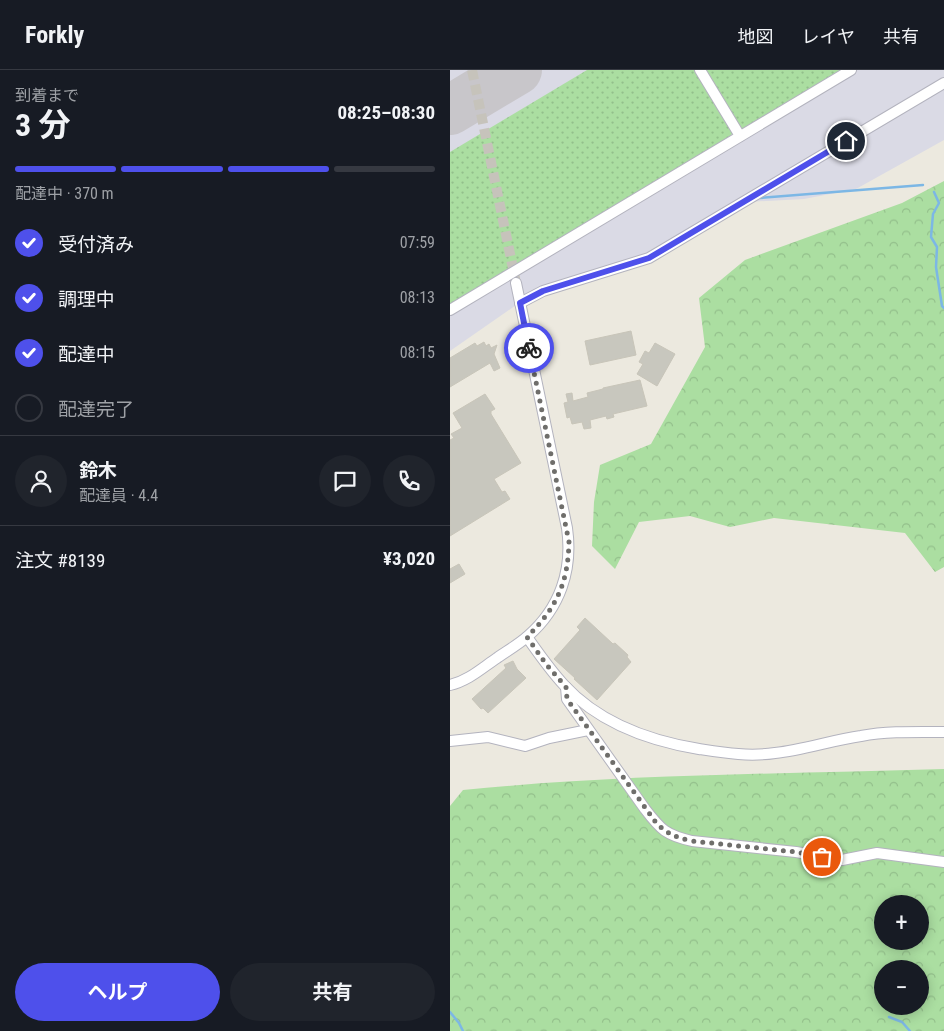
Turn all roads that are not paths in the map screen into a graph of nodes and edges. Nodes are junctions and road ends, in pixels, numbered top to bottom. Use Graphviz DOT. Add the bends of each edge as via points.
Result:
graph roads {
  1 [pos="700,70"];
  2 [pos="852,70"];
  3 [pos="944,83"];
  4 [pos="740,136"];
  5 [pos="516,283"];
  6 [pos="520,303"];
  7 [pos="450,310"];
  8 [pos="527,637"];
  9 [pos="450,685"];
  10 [pos="566,687"];
  11 [pos="588,730"];
  12 [pos="944,732"];
  13 [pos="450,741"];
  14 [pos="944,862"];
  1 -- 4 [label="street"];
  2 -- 4 [label="street"];
  3 -- 6 [label="street" via="649,258 543,291"];
  4 -- 7 [label="street"];
  5 -- 6 [label="street"];
  6 -- 8 [label="street" via="569,542 566,574 558,597 552,609"];
  8 -- 9 [label="street" via="471,676"];
  8 -- 10 [label="street"];
  10 -- 11 [label="street" via="567,699"];
  10 -- 12 [label="street" via="608,720 629,730 662,742 726,753 776,753 878,733"];
  11 -- 13 [label="street" via="525,746 488,737"];
  11 -- 14 [label="street" via="657,824 675,837 842,860 877,853"];
}
